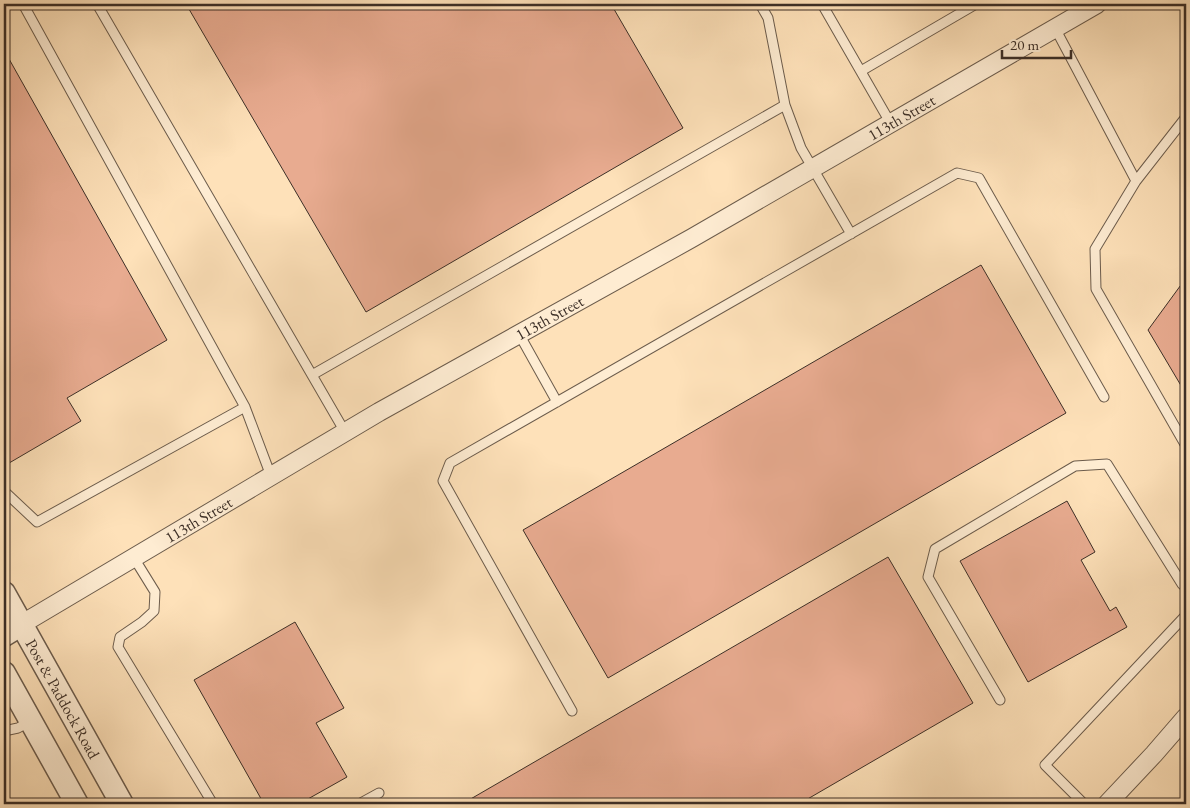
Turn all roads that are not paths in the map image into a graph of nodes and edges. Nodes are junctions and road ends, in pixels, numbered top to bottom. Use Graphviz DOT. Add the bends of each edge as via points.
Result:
graph roads {
  1 [pos="22,4"];
  2 [pos="97,4"];
  3 [pos="760,4"];
  4 [pos="822,4"];
  5 [pos="976,4"];
  6 [pos="1098,4"];
  7 [pos="1055,28"];
  8 [pos="861,71"];
  9 [pos="786,105"];
  10 [pos="1186,117"];
  11 [pos="891,124"];
  12 [pos="813,168"];
  13 [pos="1136,182"];
  14 [pos="851,234"];
  15 [pos="520,334"];
  16 [pos="312,375"];
  17 [pos="1104,397"];
  18 [pos="557,402"];
  19 [pos="245,407"];
  20 [pos="345,432"];
  21 [pos="1186,446"];
  22 [pos="271,476"];
  23 [pos="4,491"];
  24 [pos="134,558"];
  25 [pos="1186,588"];
  26 [pos="4,593"];
  27 [pos="1186,615"];
  28 [pos="13,630"];
  29 [pos="4,673"];
  30 [pos="1000,700"];
  31 [pos="572,712"];
  32 [pos="1186,717"];
  33 [pos="31,721"];
  34 [pos="4,732"];
  35 [pos="379,793"];
  36 [pos="77,804"];
  37 [pos="122,804"];
  38 [pos="213,804"];
  39 [pos="359,804"];
  40 [pos="1084,804"];
  41 [pos="1107,804"];
  1 -- 19 [label="lane"];
  2 -- 16 [label="lane"];
  3 -- 9 [label="lane" via="768,18"];
  4 -- 8 [label="lane"];
  5 -- 8 [label="lane"];
  6 -- 7 [label="street, 113th Street"];
  7 -- 11 [label="street, 113th Street"];
  7 -- 13 [label="lane"];
  8 -- 11 [label="lane"];
  9 -- 12 [label="lane" via="801,148"];
  9 -- 16 [label="lane"];
  10 -- 13 [label="lane"];
  11 -- 12 [label="street, 113th Street"];
  12 -- 14 [label="lane"];
  12 -- 15 [label="street, 113th Street"];
  13 -- 21 [label="lane" via="1095,249 1096,289"];
  14 -- 17 [label="lane" via="957,172 979,178"];
  14 -- 18 [label="lane"];
  15 -- 18 [label="lane"];
  15 -- 20 [label="street, 113th Street"];
  16 -- 20 [label="lane"];
  18 -- 31 [label="lane" via="450,463 442,481"];
  19 -- 22 [label="lane"];
  19 -- 23 [label="lane" via="37,522"];
  20 -- 22 [label="street, 113th Street"];
  22 -- 24 [label="street, 113th Street"];
  24 -- 28 [label="street, 113th Street"];
  24 -- 38 [label="lane" via="154,592 154,611 120,637 118,647"];
  25 -- 30 [label="lane" via="1108,464 1075,466 935,549 928,577"];
  26 -- 28 [label="street, Post & Paddock Road"];
  27 -- 40 [label="lane" via="1045,765"];
  28 -- 37 [label="street, Post & Paddock Road"];
  29 -- 33 [label="street"];
  32 -- 41 [label="street"];
  33 -- 34 [label="lane"];
  33 -- 36 [label="street"];
  35 -- 39 [label="lane"];
}
